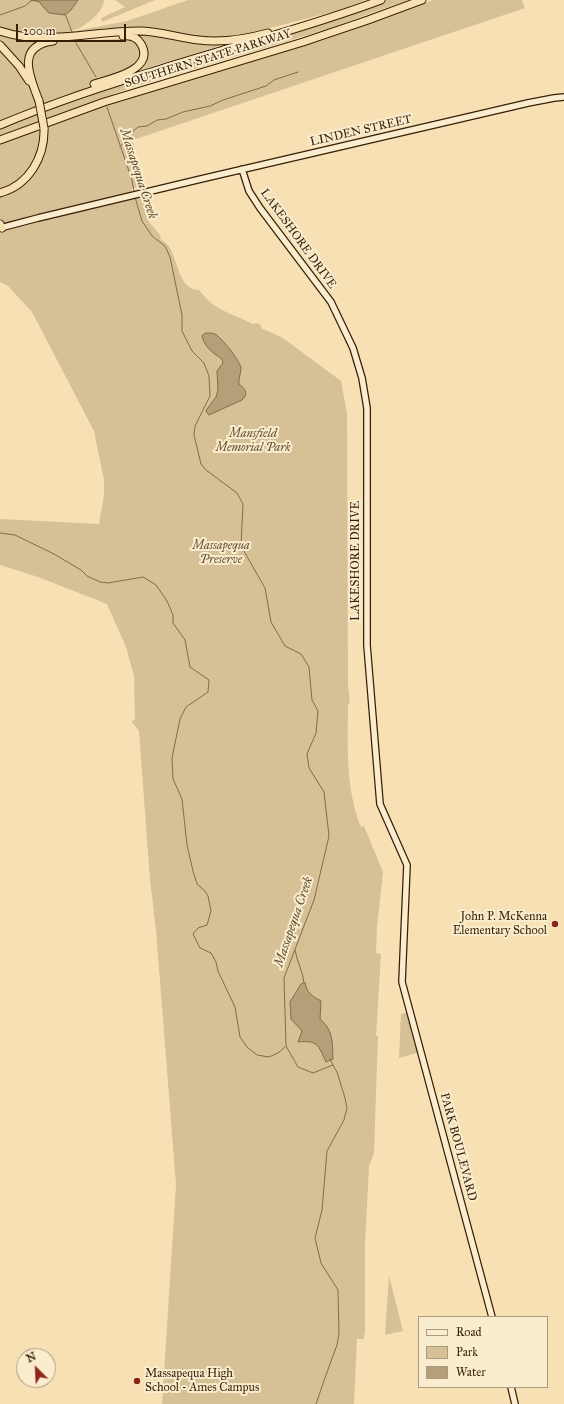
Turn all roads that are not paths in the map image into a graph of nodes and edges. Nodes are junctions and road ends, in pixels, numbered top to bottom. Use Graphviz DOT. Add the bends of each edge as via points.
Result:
graph roads {
  1 [pos="381,0"];
  2 [pos="422,0"];
  3 [pos="342,14"];
  4 [pos="0,31"];
  5 [pos="0,44"];
  6 [pos="35,92"];
  7 [pos="564,97"];
  8 [pos="54,103"];
  9 [pos="0,124"];
  10 [pos="0,141"];
  11 [pos="35,165"];
  12 [pos="242,169"];
  13 [pos="0,188"];
  14 [pos="0,193"];
  15 [pos="1,227"];
  16 [pos="402,982"];
  17 [pos="492,1316"];
  18 [pos="511,1388"];
  19 [pos="516,1404"];
  1 -- 3 [label="highway, SOUTHERN STATE PARKWAY"];
  2 -- 10 [label="highway, SOUTHERN STATE PARKWAY" via="251,59 104,102"];
  3 -- 4 [label="highway" via="252,37 221,41 200,41 149,31 38,38"];
  3 -- 8 [label="highway, SOUTHERN STATE PARKWAY" via="154,70"];
  5 -- 6 [label="highway" via="24,72"];
  6 -- 8 [label="highway" via="28,61 33,49 41,43 128,35 141,44 144,52 137,67"];
  6 -- 11 [label="highway, bridge" via="44,128 42,150"];
  7 -- 12 [label="street, LINDEN STREET" via="528,103"];
  8 -- 9 [label="highway, SOUTHERN STATE PARKWAY"];
  11 -- 13 [label="highway" via="18,180"];
  11 -- 14 [label="highway" via="22,182"];
  12 -- 15 [label="street, LINDEN STREET"];
  12 -- 16 [label="street, LAKESHORE DRIVE" via="249,191 260,208 330,302 353,348 362,378 367,408 367,645 376,764 380,804 407,865"];
  16 -- 17 [label="street, PARK BOULEVARD"];
  18 -- 19 [label="street"];
}
